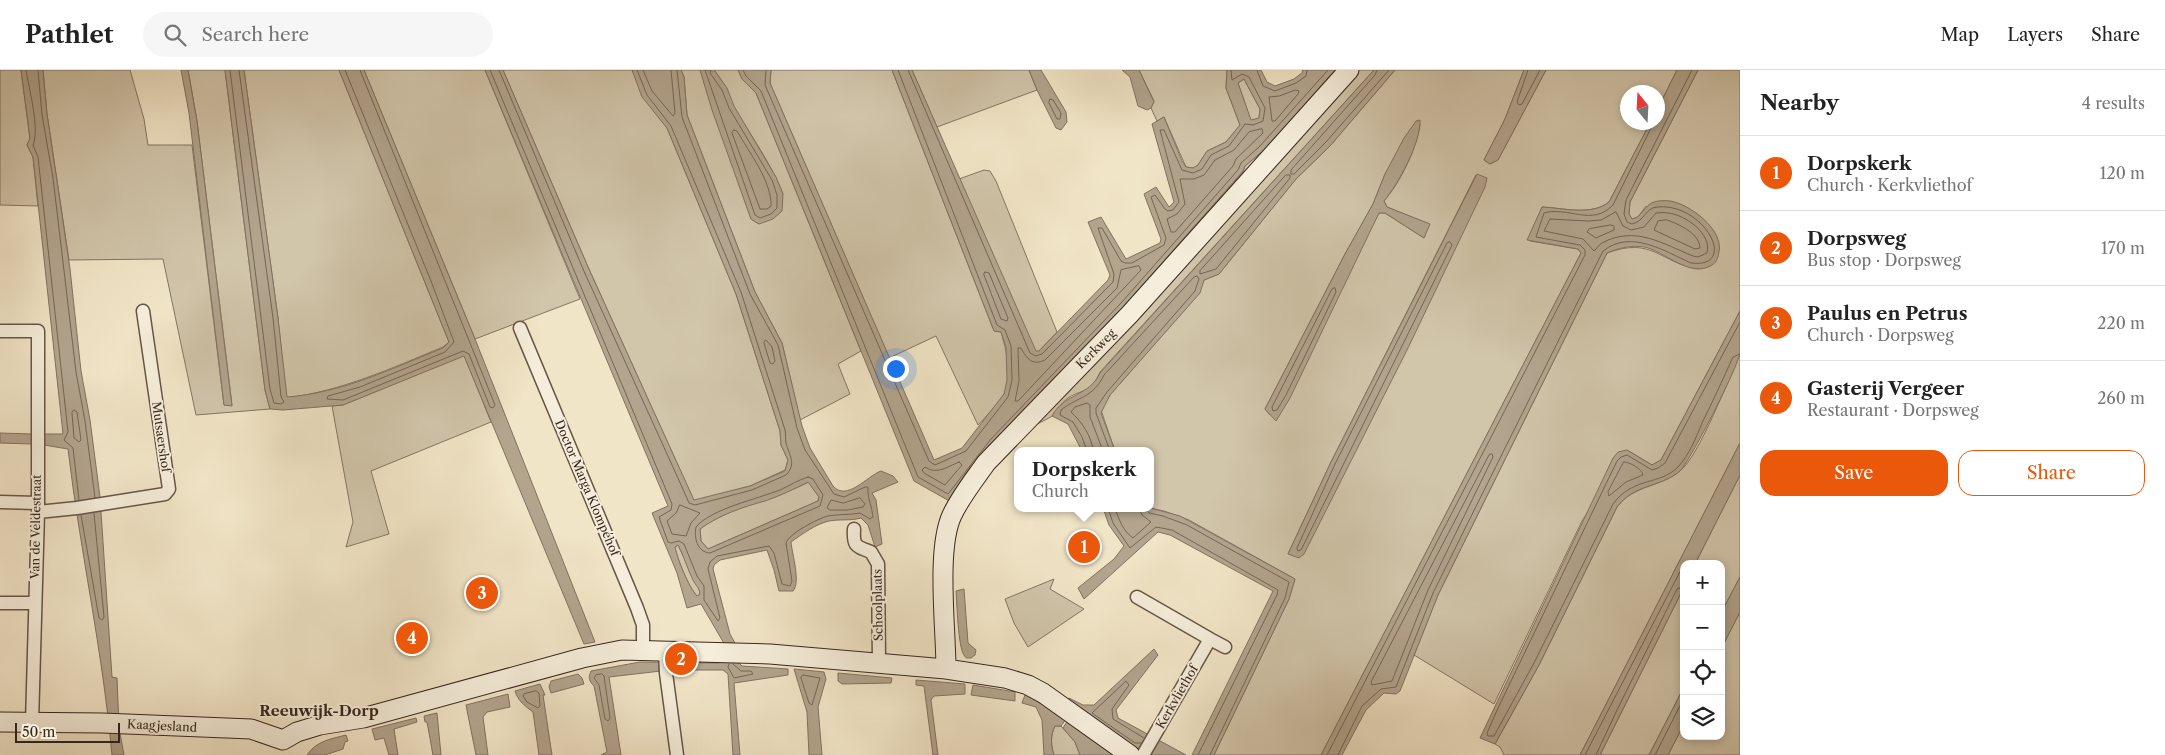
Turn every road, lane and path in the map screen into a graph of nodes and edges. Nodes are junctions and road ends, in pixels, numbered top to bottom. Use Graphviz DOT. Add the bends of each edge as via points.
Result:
graph roads {
  1 [pos="1348,70"];
  2 [pos="143,312"];
  3 [pos="520,328"];
  4 [pos="0,331"];
  5 [pos="0,502"];
  6 [pos="38,508"];
  7 [pos="854,529"];
  8 [pos="1137,597"];
  9 [pos="0,603"];
  10 [pos="34,603"];
  11 [pos="1210,639"];
  12 [pos="1226,647"];
  13 [pos="644,650"];
  14 [pos="665,662"];
  15 [pos="879,663"];
  16 [pos="946,669"];
  17 [pos="0,722"];
  18 [pos="32,723"];
  19 [pos="284,748"];
  20 [pos="677,755"];
  21 [pos="1130,755"];
  22 [pos="1143,755"];
  1 -- 16 [label="street, Kerkweg" via="1130,314 986,463 969,487 952,516 947,536 944,586"];
  2 -- 6 [label="street, Mutsaershof" via="169,489 165,494 77,508"];
  3 -- 13 [label="street, Doctor Marga Klompéhof" via="637,608 643,625"];
  4 -- 6 [label="street, Van de Veldestraat" via="38,331"];
  5 -- 6 [label="street, Mutsaershof"];
  6 -- 10 [label="street, Van de Veldestraat"];
  7 -- 15 [label="street, Schoolplaats" via="856,546 871,552 878,564"];
  8 -- 11 [label="street"];
  9 -- 10 [label="street"];
  10 -- 18 [label="street, Van de Veldestraat"];
  11 -- 12 [label="street"];
  11 -- 22 [label="street, Kerkvliethof"];
  13 -- 14 [label="street"];
  13 -- 19 [label="street" via="622,650 582,658 363,718 297,732"];
  14 -- 15 [label="street" via="720,654 770,654"];
  14 -- 20 [label="street"];
  15 -- 16 [label="street"];
  16 -- 21 [label="street" via="1028,685"];
  17 -- 18 [label="street, Kaagjesland"];
  18 -- 19 [label="street, Kaagjesland" via="251,729"];
}
